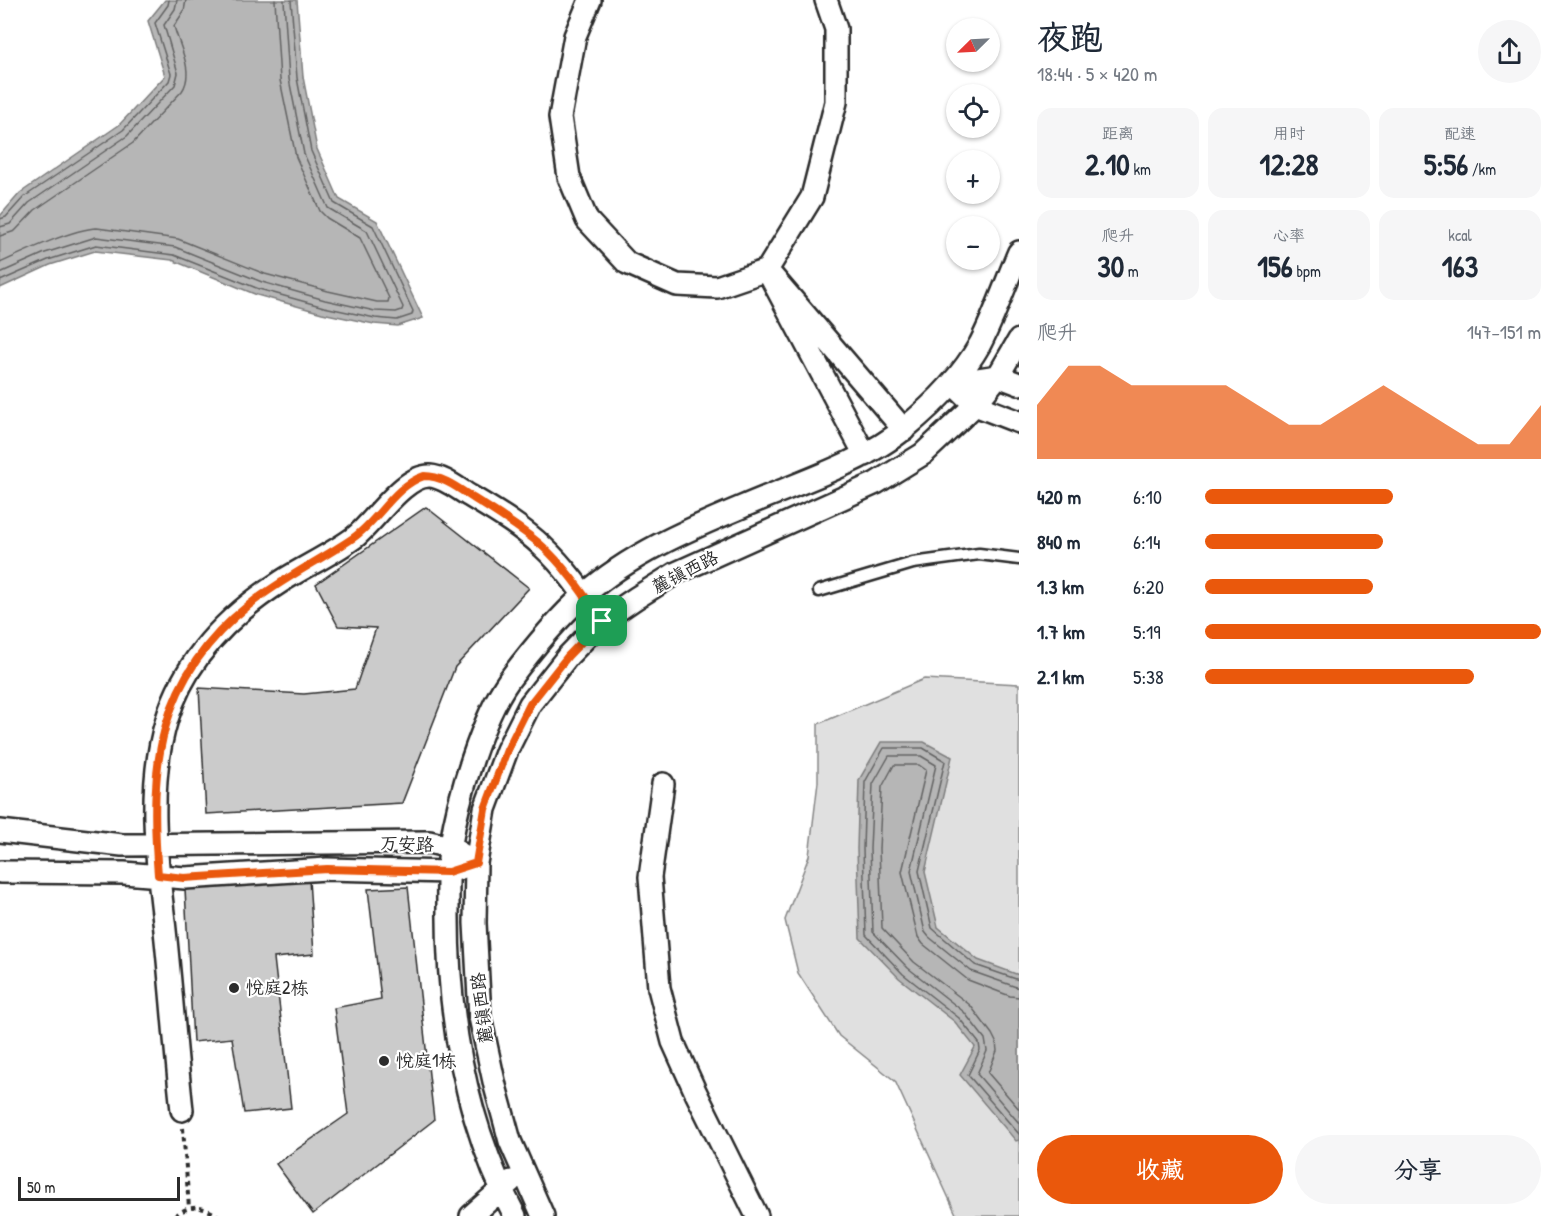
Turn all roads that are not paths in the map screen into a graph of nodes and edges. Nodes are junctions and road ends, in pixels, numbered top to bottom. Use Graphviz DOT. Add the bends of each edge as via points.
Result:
graph roads {
  1 [pos="590,0"];
  2 [pos="826,0"];
  3 [pos="1019,252"];
  4 [pos="767,270"];
  5 [pos="1019,340"];
  6 [pos="998,376"];
  7 [pos="952,383"];
  8 [pos="1019,384"];
  9 [pos="975,405"];
  10 [pos="1019,422"];
  11 [pos="904,430"];
  12 [pos="865,455"];
  13 [pos="1019,559"];
  14 [pos="819,591"];
  15 [pos="584,595"];
  16 [pos="602,621"];
  17 [pos="663,784"];
  18 [pos="0,831"];
  19 [pos="155,844"];
  20 [pos="450,847"];
  21 [pos="476,863"];
  22 [pos="0,872"];
  23 [pos="448,872"];
  24 [pos="158,875"];
  25 [pos="182,1110"];
  26 [pos="523,1171"];
  27 [pos="501,1189"];
  28 [pos="471,1216"];
  29 [pos="515,1216"];
  30 [pos="543,1216"];
  31 [pos="757,1216"];
  1 -- 4 [label="street" via="575,36 560,117 569,177 587,220 627,263 677,285 717,287"];
  2 -- 4 [label="street" via="836,29 836,102 812,197"];
  3 -- 7 [label="street" via="980,344"];
  4 -- 11 [label="street"];
  4 -- 12 [label="street"];
  5 -- 6 [label="street, 麓镇西路"];
  6 -- 7 [label="street"];
  6 -- 8 [label="street"];
  6 -- 9 [label="street, 麓镇西路"];
  7 -- 9 [label="street"];
  7 -- 11 [label="street"];
  9 -- 10 [label="street"];
  9 -- 16 [label="street, 麓镇西路" via="923,454 876,483 676,573"];
  11 -- 12 [label="street"];
  12 -- 15 [label="street" via="661,543"];
  13 -- 14 [label="lane" via="979,554 913,563"];
  15 -- 16 [label="street"];
  15 -- 19 [label="street" via="543,547 514,523 434,476 414,479 356,536 249,604 212,638 191,665 166,720 156,794"];
  15 -- 20 [label="street" via="508,682 487,723 460,800"];
  16 -- 21 [label="street, 麓镇西路" via="530,704 507,750 485,809"];
  17 -- 31 [label="street" via="650,877 659,988 673,1042"];
  18 -- 19 [label="street, 万安路" via="122,845"];
  19 -- 20 [label="street, 万安路" via="429,842"];
  19 -- 24 [label="street"];
  20 -- 21 [label="street, 万安路"];
  20 -- 23 [label="street"];
  21 -- 23 [label="street, 万安路"];
  21 -- 26 [label="street, 麓镇西路" via="480,1017 510,1141"];
  22 -- 24 [label="street, 万安路"];
  23 -- 24 [label="street, 万安路" via="327,869 184,878"];
  23 -- 27 [label="street" via="453,1015 468,1094"];
  24 -- 25 [label="street"];
  26 -- 27 [label="street"];
  26 -- 30 [label="street, 麓镇西路"];
  27 -- 28 [label="street"];
  27 -- 29 [label="street"];
}
